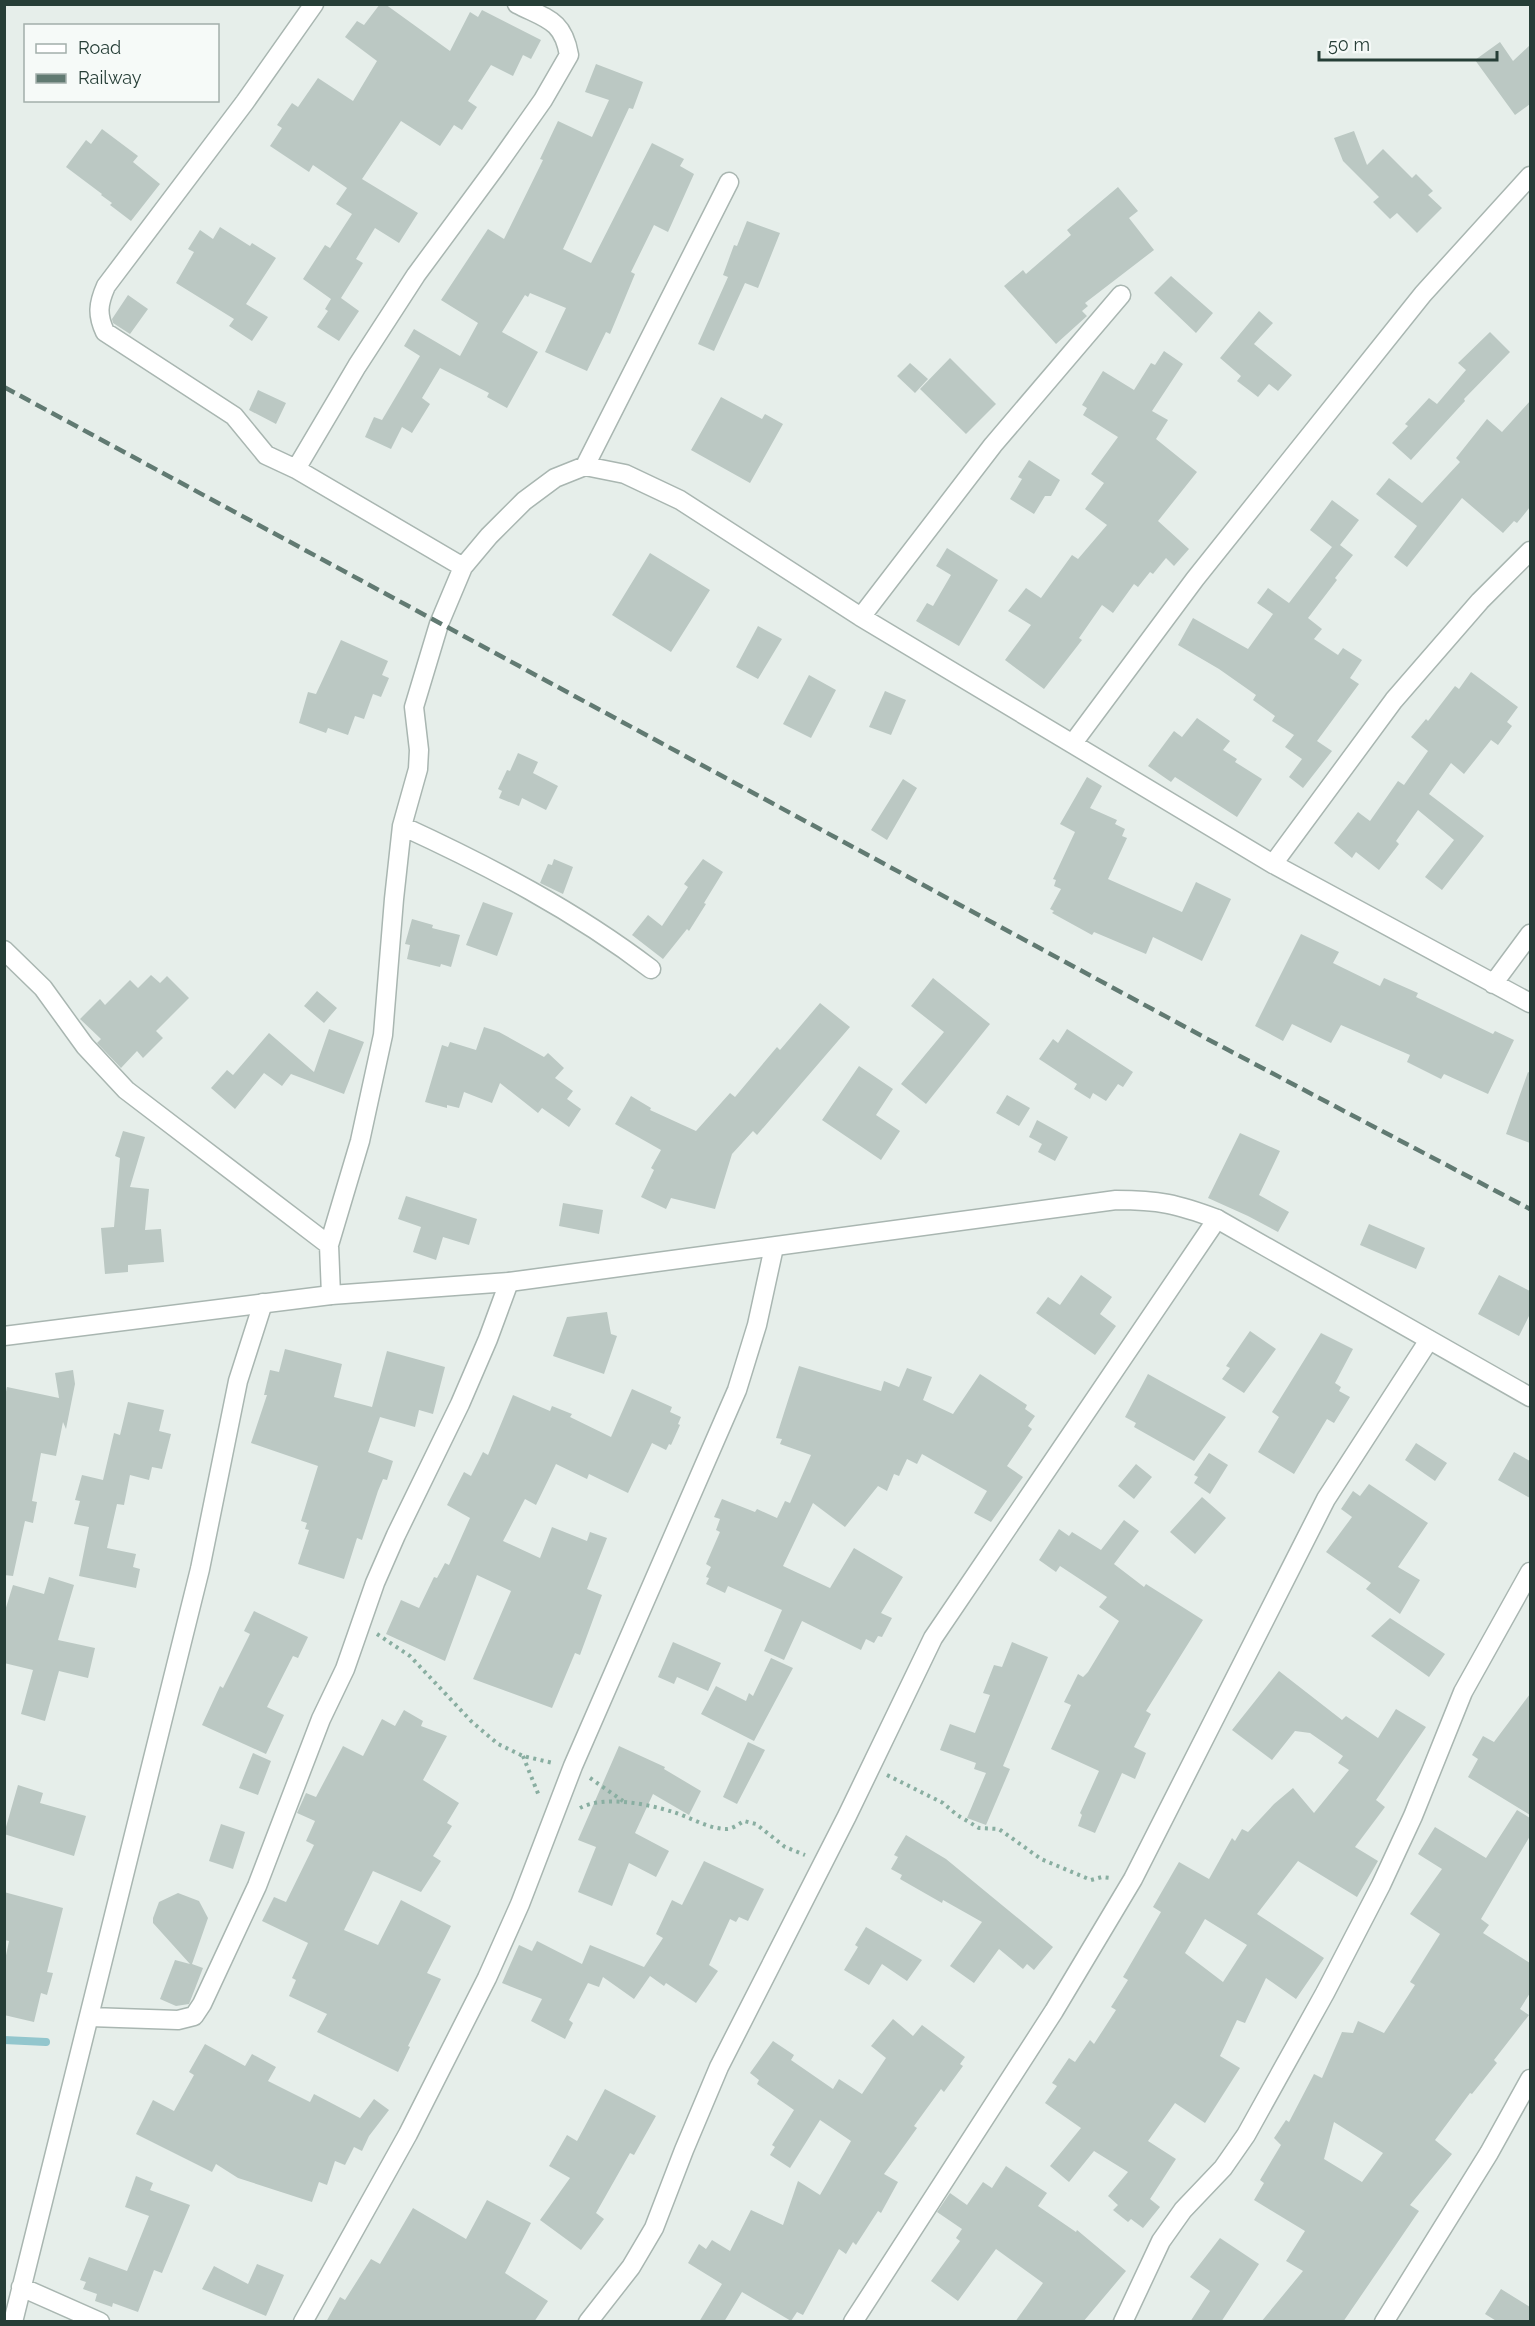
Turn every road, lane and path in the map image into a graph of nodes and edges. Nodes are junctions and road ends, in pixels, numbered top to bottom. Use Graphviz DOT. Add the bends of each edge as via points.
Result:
graph roads {
  1 [pos="314,4"];
  2 [pos="518,4"];
  3 [pos="1530,176"];
  4 [pos="729,182"];
  5 [pos="1121,295"];
  6 [pos="585,466"];
  7 [pos="296,469"];
  8 [pos="1530,551"];
  9 [pos="463,567"];
  10 [pos="861,617"];
  11 [pos="1073,743"];
  12 [pos="402,826"];
  13 [pos="1273,864"];
  14 [pos="1530,934"];
  15 [pos="4,950"];
  16 [pos="651,969"];
  17 [pos="1493,984"];
  18 [pos="1530,1003"];
  19 [pos="1217,1220"];
  20 [pos="329,1245"];
  21 [pos="774,1246"];
  22 [pos="509,1282"];
  23 [pos="330,1295"];
  24 [pos="263,1303"];
  25 [pos="4,1336"];
  26 [pos="1429,1340"];
  27 [pos="1530,1397"];
  28 [pos="1530,1572"];
  29 [pos="362,1623"];
  30 [pos="523,1756"];
  31 [pos="573,1766"];
  32 [pos="871,1766"];
  33 [pos="624,1801"];
  34 [pos="551,1825"];
  35 [pos="822,1862"];
  36 [pos="1133,1879"];
  37 [pos="90,2017"];
  38 [pos="1530,2079"];
  39 [pos="21,2287"];
  40 [pos="13,2322"];
  41 [pos="100,2322"];
  42 [pos="303,2322"];
  43 [pos="588,2322"];
  44 [pos="853,2322"];
  45 [pos="1123,2322"];
  46 [pos="1384,2322"];
  1 -- 7 [label="street" via="106,286 99,302 99,319 105,333 234,416 266,455"];
  2 -- 7 [label="street" via="556,24 566,37 569,55 543,99 416,275"];
  3 -- 11 [label="street" via="1423,294 1195,579"];
  4 -- 6 [label="street"];
  5 -- 10 [label="street" via="993,445"];
  6 -- 9 [label="street" via="555,478 524,501"];
  6 -- 10 [label="street" via="625,474 680,500"];
  7 -- 9 [label="street"];
  8 -- 13 [label="street" via="1480,601 1394,700"];
  9 -- 12 [label="street" via="439,624 414,707 418,769"];
  10 -- 11 [label="street"];
  11 -- 13 [label="street"];
  12 -- 16 [label="street" via="578,918"];
  12 -- 20 [label="street" via="383,1035 360,1141"];
  13 -- 17 [label="street"];
  14 -- 17 [label="street"];
  15 -- 20 [label="street" via="43,988 85,1046 126,1090"];
  17 -- 18 [label="street"];
  19 -- 21 [label="street" via="1180,1205 1116,1200"];
  19 -- 26 [label="street"];
  19 -- 32 [label="street" via="933,1638"];
  20 -- 23 [label="street"];
  21 -- 22 [label="street"];
  21 -- 31 [label="street" via="758,1324 738,1390"];
  22 -- 23 [label="street"];
  22 -- 29 [label="street" via="484,1350 396,1535"];
  23 -- 24 [label="street"];
  24 -- 25 [label="street"];
  24 -- 37 [label="street" via="238,1381 200,1569"];
  26 -- 27 [label="street"];
  26 -- 36 [label="street" via="1326,1499"];
  28 -- 45 [label="street" via="1463,1692 1413,1816 1319,2003 1246,2135 1161,2241"];
  29 -- 30 [label="path" via="410,1656 498,1744"];
  29 -- 37 [label="street" via="257,1886 194,2016 178,2020"];
  30 -- 31 [label="path"];
  30 -- 34 [label="path"];
  31 -- 33 [label="path"];
  31 -- 34 [label="street"];
  32 -- 35 [label="street"];
  32 -- 36 [label="path" via="943,1803 979,1828 999,1829 1041,1859 1091,1881 1102,1877"];
  33 -- 34 [label="path" via="586,1805"];
  33 -- 35 [label="path" via="729,1829 744,1821 756,1824 785,1847"];
  34 -- 42 [label="street" via="488,1978"];
  35 -- 43 [label="street" via="719,2067 654,2228 632,2267"];
  36 -- 44 [label="street" via="1054,2011"];
  37 -- 39 [label="street"];
  38 -- 46 [label="street"];
  39 -- 40 [label="street"];
  39 -- 41 [label="street"];
}
